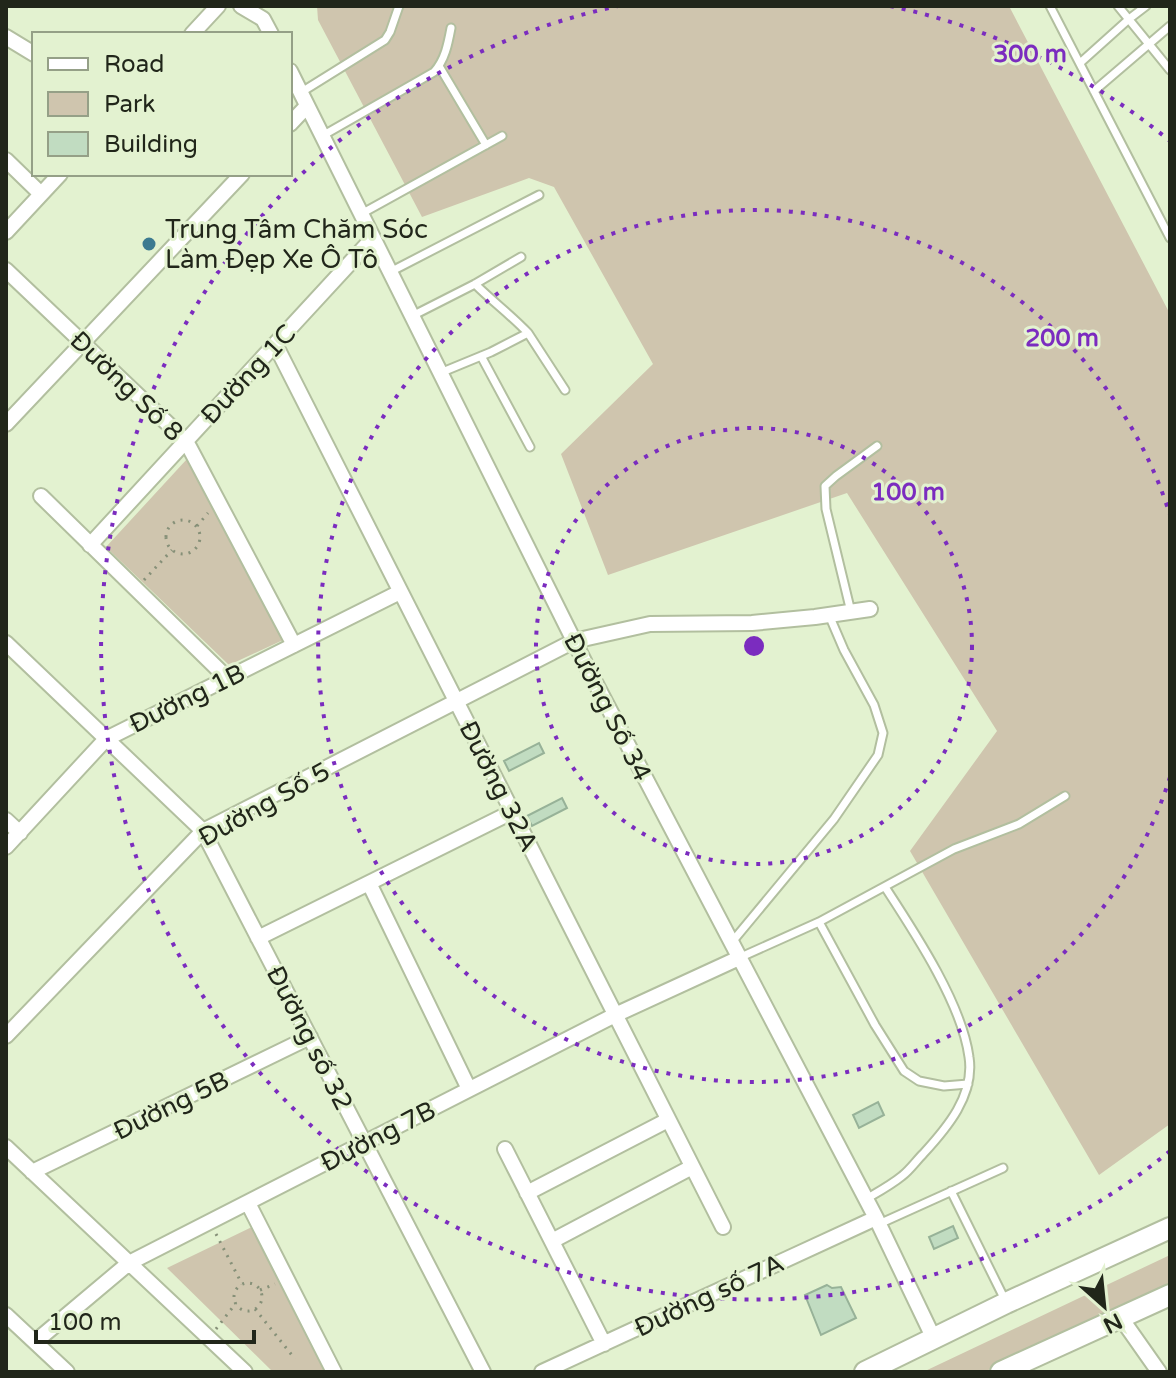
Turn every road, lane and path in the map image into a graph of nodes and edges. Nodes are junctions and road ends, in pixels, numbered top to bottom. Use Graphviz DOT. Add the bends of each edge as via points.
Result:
graph roads {
  1 [pos="218,6"];
  2 [pos="399,6"];
  3 [pos="1050,6"];
  4 [pos="1118,6"];
  5 [pos="1146,6"];
  6 [pos="249,8"];
  7 [pos="1129,19"];
  8 [pos="1170,26"];
  9 [pos="451,28"];
  10 [pos="194,32"];
  11 [pos="270,32"];
  12 [pos="6,37"];
  13 [pos="1149,43"];
  14 [pos="32,53"];
  15 [pos="1080,63"];
  16 [pos="439,66"];
  17 [pos="1170,70"];
  18 [pos="292,75"];
  19 [pos="1094,91"];
  20 [pos="304,99"];
  21 [pos="292,120"];
  22 [pos="322,136"];
  23 [pos="502,136"];
  24 [pos="486,145"];
  25 [pos="6,160"];
  26 [pos="58,176"];
  27 [pos="240,176"];
  28 [pos="41,194"];
  29 [pos="539,195"];
  30 [pos="361,214"];
  31 [pos="6,232"];
  32 [pos="373,238"];
  33 [pos="1170,238"];
  34 [pos="521,257"];
  35 [pos="6,270"];
  36 [pos="390,272"];
  37 [pos="475,284"];
  38 [pos="412,316"];
  39 [pos="528,333"];
  40 [pos="83,342"];
  41 [pos="275,344"];
  42 [pos="481,356"];
  43 [pos="440,373"];
  44 [pos="565,390"];
  45 [pos="6,424"];
  46 [pos="186,441"];
  47 [pos="877,446"];
  48 [pos="530,447"];
  49 [pos="41,496"];
  50 [pos="90,545"];
  51 [pos="172,550"];
  52 [pos="136,589"];
  53 [pos="400,592"];
  54 [pos="870,609"];
  55 [pos="851,612"];
  56 [pos="829,615"];
  57 [pos="574,641"];
  58 [pos="6,643"];
  59 [pos="294,645"];
  60 [pos="227,678"];
  61 [pos="456,701"];
  62 [pos="106,739"];
  63 [pos="1065,796"];
  64 [pos="512,812"];
  65 [pos="6,820"];
  66 [pos="203,831"];
  67 [pos="20,833"];
  68 [pos="6,847"];
  69 [pos="369,883"];
  70 [pos="885,887"];
  71 [pos="819,922"];
  72 [pos="258,938"];
  73 [pos="731,943"];
  74 [pos="739,958"];
  75 [pos="615,1015"];
  76 [pos="6,1036"];
  77 [pos="310,1037"];
  78 [pos="968,1084"];
  79 [pos="469,1089"];
  80 [pos="668,1120"];
  81 [pos="364,1142"];
  82 [pos="6,1147"];
  83 [pos="505,1149"];
  84 [pos="692,1167"];
  85 [pos="1003,1168"];
  86 [pos="32,1172"];
  87 [pos="951,1191"];
  88 [pos="527,1193"];
  89 [pos="866,1199"];
  90 [pos="248,1203"];
  91 [pos="877,1221"];
  92 [pos="209,1222"];
  93 [pos="723,1227"];
  94 [pos="1170,1228"];
  95 [pos="552,1241"];
  96 [pos="129,1263"];
  97 [pos="242,1284"];
  98 [pos="1170,1295"];
  99 [pos="236,1303"];
  100 [pos="1006,1303"];
  101 [pos="255,1309"];
  102 [pos="6,1315"];
  103 [pos="1121,1318"];
  104 [pos="209,1338"];
  105 [pos="934,1339"];
  106 [pos="35,1342"];
  107 [pos="604,1344"];
  108 [pos="295,1359"];
  109 [pos="67,1372"];
  110 [pos="245,1372"];
  111 [pos="334,1372"];
  112 [pos="483,1372"];
  113 [pos="542,1372"];
  114 [pos="865,1372"];
  115 [pos="1001,1372"];
  116 [pos="1159,1372"];
  1 -- 10 [label="street"];
  2 -- 20 [label="lane" via="385,40"];
  3 -- 15 [label="lane"];
  4 -- 7 [label="lane"];
  5 -- 7 [label="lane"];
  6 -- 11 [label="street"];
  7 -- 13 [label="lane"];
  7 -- 15 [label="lane"];
  8 -- 13 [label="lane"];
  9 -- 16 [label="lane"];
  12 -- 14 [label="street"];
  13 -- 17 [label="lane"];
  13 -- 19 [label="lane"];
  15 -- 19 [label="lane"];
  16 -- 22 [label="lane"];
  16 -- 24 [label="lane"];
  18 -- 20 [label="street, Đường Số 34"];
  19 -- 33 [label="lane"];
  20 -- 21 [label="street"];
  20 -- 22 [label="street, Đường Số 34"];
  22 -- 30 [label="street, Đường Số 34"];
  23 -- 24 [label="lane"];
  24 -- 30 [label="lane"];
  25 -- 28 [label="street"];
  26 -- 28 [label="street"];
  27 -- 40 [label="street"];
  28 -- 31 [label="street"];
  29 -- 36 [label="lane"];
  30 -- 32 [label="street, Đường Số 34"];
  32 -- 36 [label="street, Đường Số 34"];
  32 -- 41 [label="street, Đường 1C"];
  34 -- 37 [label="lane"];
  35 -- 40 [label="street, Đường Số 8"];
  36 -- 38 [label="street, Đường Số 34"];
  37 -- 38 [label="lane"];
  37 -- 39 [label="lane"];
  38 -- 43 [label="street, Đường Số 34"];
  39 -- 42 [label="lane"];
  39 -- 44 [label="lane"];
  40 -- 45 [label="street"];
  40 -- 46 [label="street, Đường Số 8"];
  41 -- 46 [label="street, Đường 1C"];
  41 -- 53 [label="street, Đường 32A"];
  42 -- 43 [label="lane"];
  42 -- 48 [label="lane"];
  43 -- 57 [label="street, Đường Số 34"];
  46 -- 50 [label="street, Đường 1C"];
  46 -- 59 [label="street, Đường Số 8"];
  47 -- 55 [label="lane" via="825,486"];
  49 -- 50 [label="street"];
  50 -- 52 [label="street"];
  51 -- 51 [label="path" via="194,551 201,536 193,522 182,519 172,524 166,534"];
  51 -- 52 [label="path"];
  52 -- 60 [label="street"];
  53 -- 59 [label="street, Đường 1B"];
  53 -- 61 [label="street, Đường 32A"];
  54 -- 55 [label="street"];
  55 -- 56 [label="street"];
  56 -- 57 [label="street" via="752,623 650,624"];
  56 -- 73 [label="lane" via="874,705 883,733 878,755 834,819"];
  57 -- 61 [label="street, Đường Số 5"];
  57 -- 73 [label="street, Đường Số 34"];
  58 -- 62 [label="street"];
  59 -- 60 [label="street, Đường 1B"];
  60 -- 62 [label="street, Đường 1B"];
  61 -- 64 [label="street, Đường 32A"];
  61 -- 66 [label="street, Đường Số 5"];
  62 -- 66 [label="street"];
  62 -- 67 [label="street, Đường 1B"];
  63 -- 70 [label="lane" via="1019,824 954,849"];
  64 -- 69 [label="street"];
  64 -- 75 [label="street, Đường 32A"];
  65 -- 67 [label="street"];
  66 -- 72 [label="street, Đường số 32"];
  66 -- 76 [label="street, Đường Số 5"];
  67 -- 68 [label="street, Đường 1B"];
  69 -- 72 [label="street"];
  69 -- 79 [label="street"];
  70 -- 71 [label="lane"];
  70 -- 78 [label="lane" via="959,1017 970,1059"];
  71 -- 74 [label="lane"];
  71 -- 78 [label="lane" via="904,1071 919,1081"];
  72 -- 77 [label="street, Đường số 32"];
  73 -- 74 [label="street, Đường Số 34"];
  74 -- 75 [label="street, Đường 7B"];
  74 -- 89 [label="street, Đường Số 34"];
  75 -- 79 [label="street, Đường 7B"];
  75 -- 80 [label="street, Đường 32A"];
  77 -- 81 [label="street, Đường số 32"];
  77 -- 86 [label="street, Đường 5B"];
  78 -- 89 [label="lane" via="957,1111 933,1143 903,1176"];
  79 -- 81 [label="street, Đường 7B"];
  80 -- 84 [label="street, Đường 32A"];
  80 -- 88 [label="street"];
  81 -- 90 [label="street, Đường 7B"];
  81 -- 112 [label="street, Đường số 32"];
  82 -- 86 [label="street"];
  83 -- 88 [label="street"];
  84 -- 93 [label="street, Đường 32A"];
  84 -- 95 [label="street"];
  85 -- 87 [label="lane"];
  86 -- 96 [label="street"];
  87 -- 91 [label="lane"];
  87 -- 100 [label="lane"];
  88 -- 95 [label="street"];
  89 -- 91 [label="street, Đường Số 34"];
  90 -- 92 [label="street, Đường 7B"];
  90 -- 111 [label="street"];
  91 -- 105 [label="street, Đường Số 34"];
  91 -- 107 [label="street, Đường số 7A"];
  92 -- 96 [label="street, Đường 7B"];
  92 -- 97 [label="path"];
  94 -- 100 [label="main road"];
  95 -- 107 [label="street"];
  96 -- 104 [label="street"];
  96 -- 106 [label="street, Đường 7B"];
  97 -- 99 [label="path" via="234,1294"];
  97 -- 101 [label="path" via="260,1290 261,1302"];
  98 -- 103 [label="main road"];
  99 -- 101 [label="path"];
  99 -- 104 [label="path"];
  100 -- 105 [label="main road"];
  101 -- 108 [label="path"];
  102 -- 106 [label="street"];
  103 -- 115 [label="main road"];
  103 -- 116 [label="street"];
  104 -- 110 [label="street"];
  105 -- 114 [label="main road"];
  106 -- 109 [label="street"];
  107 -- 113 [label="street, Đường số 7A"];
}
